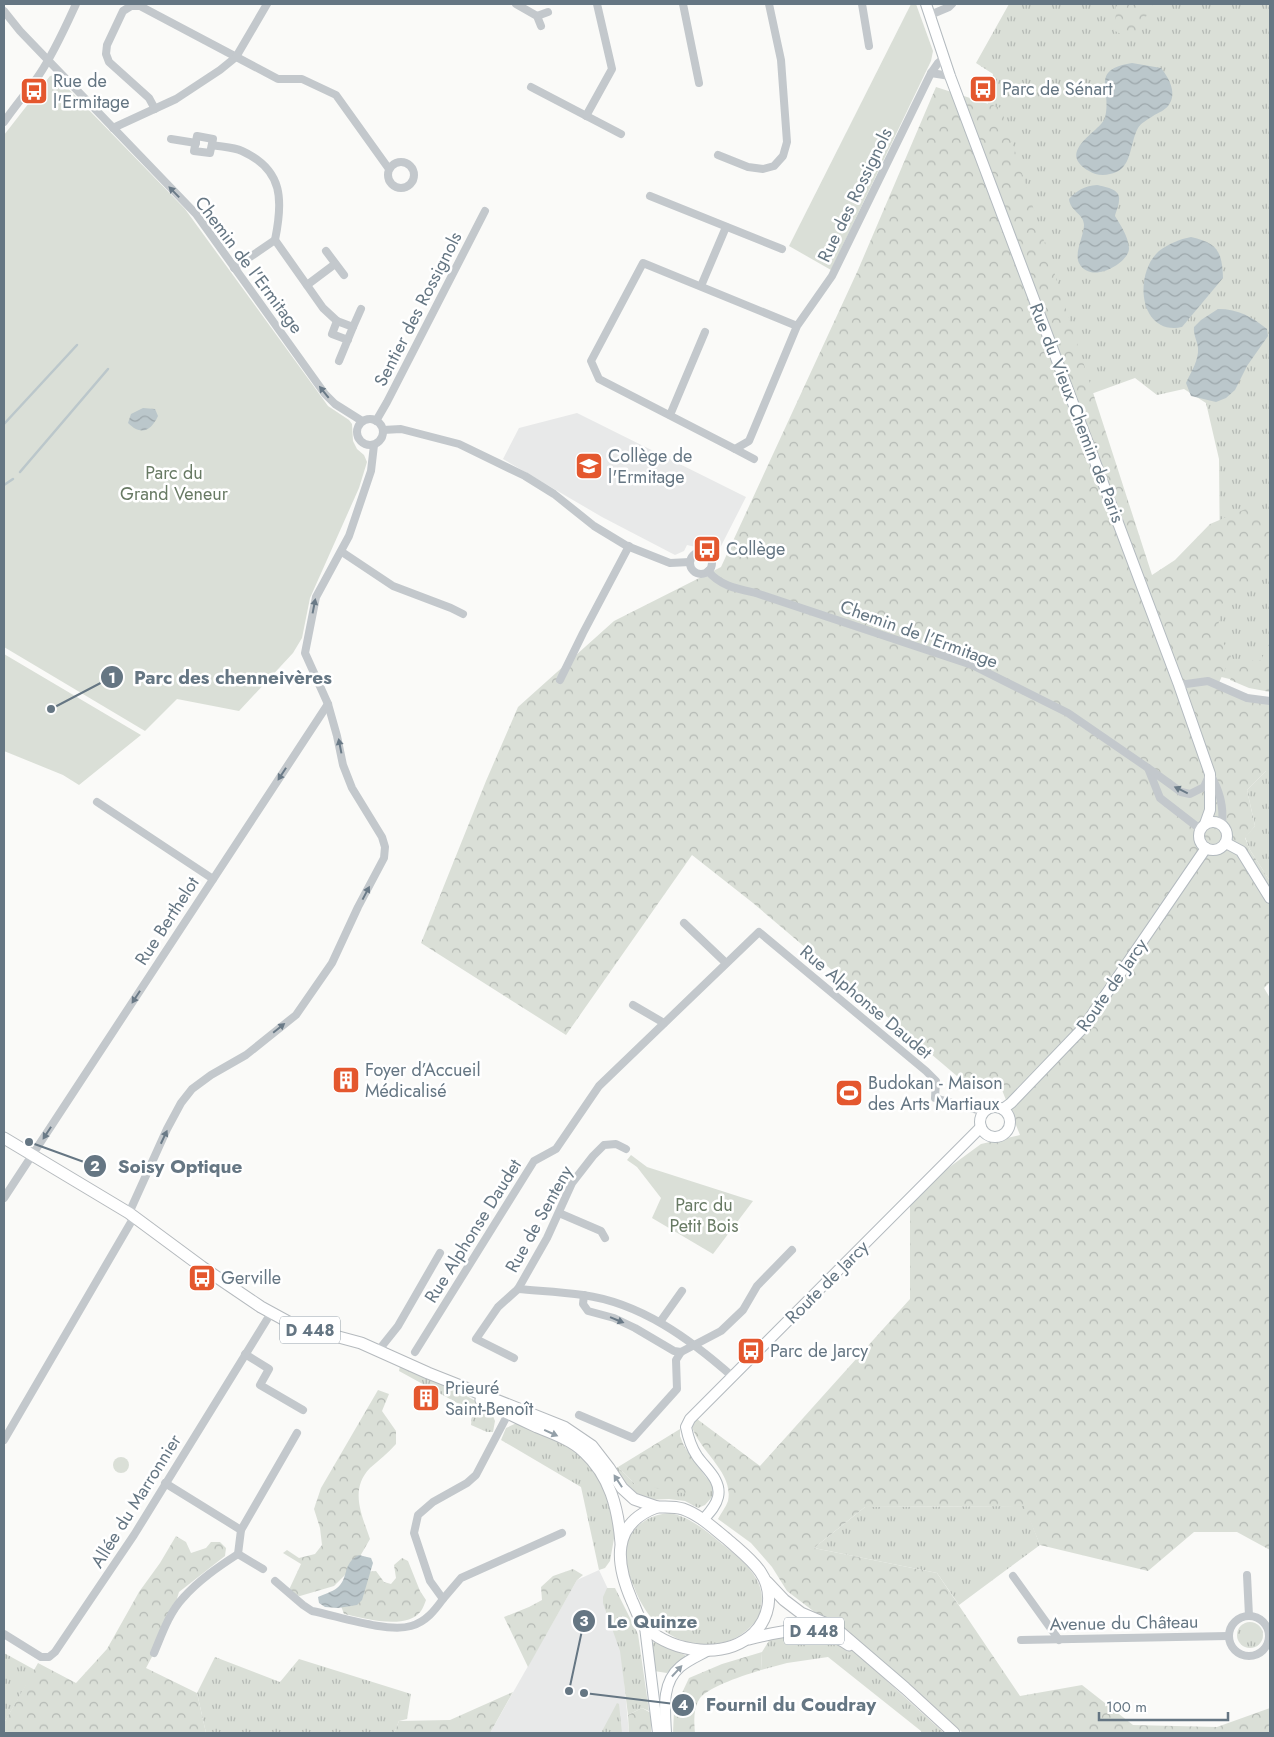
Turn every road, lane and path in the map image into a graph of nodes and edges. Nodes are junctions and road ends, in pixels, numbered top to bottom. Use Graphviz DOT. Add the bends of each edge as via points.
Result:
graph roads {
  1 [pos="76,4"];
  2 [pos="267,4"];
  3 [pos="516,4"];
  4 [pos="598,4"];
  5 [pos="683,4"];
  6 [pos="769,4"];
  7 [pos="862,4"];
  8 [pos="926,4"];
  9 [pos="952,4"];
  10 [pos="4,11"];
  11 [pos="548,12"];
  12 [pos="930,15"];
  13 [pos="536,16"];
  14 [pos="541,26"];
  15 [pos="869,46"];
  16 [pos="236,56"];
  17 [pos="944,58"];
  18 [pos="48,60"];
  19 [pos="931,73"];
  20 [pos="950,76"];
  21 [pos="699,83"];
  22 [pos="531,87"];
  23 [pos="154,109"];
  24 [pos="586,116"];
  25 [pos="4,122"];
  26 [pos="113,128"];
  27 [pos="620,134"];
  28 [pos="170,139"];
  29 [pos="718,155"];
  30 [pos="390,168"];
  31 [pos="650,196"];
  32 [pos="485,211"];
  33 [pos="726,227"];
  34 [pos="275,240"];
  35 [pos="782,249"];
  36 [pos="326,251"];
  37 [pos="335,264"];
  38 [pos="234,268"];
  39 [pos="344,275"];
  40 [pos="306,285"];
  41 [pos="701,286"];
  42 [pos="361,309"];
  43 [pos="337,321"];
  44 [pos="797,326"];
  45 [pos="353,327"];
  46 [pos="705,332"];
  47 [pos="348,340"];
  48 [pos="339,362"];
  49 [pos="670,415"];
  50 [pos="362,421"];
  51 [pos="376,421"];
  52 [pos="383,430"];
  53 [pos="374,445"];
  54 [pos="735,449"];
  55 [pos="754,459"];
  56 [pos="629,546"];
  57 [pos="342,552"];
  58 [pos="690,562"];
  59 [pos="708,571"];
  60 [pos="464,614"];
  61 [pos="560,680"];
  62 [pos="1179,686"];
  63 [pos="1270,701"];
  64 [pos="328,704"];
  65 [pos="1148,768"];
  66 [pos="1210,774"];
  67 [pos="97,802"];
  68 [pos="1222,824"];
  69 [pos="1203,826"];
  70 [pos="1226,842"];
  71 [pos="1206,848"];
  72 [pos="213,879"];
  73 [pos="1270,898"];
  74 [pos="684,923"];
  75 [pos="726,962"];
  76 [pos="633,1005"];
  77 [pos="664,1023"];
  78 [pos="1003,1109"];
  79 [pos="984,1112"];
  80 [pos="981,1127"];
  81 [pos="4,1138"];
  82 [pos="626,1149"];
  83 [pos="32,1156"];
  84 [pos="4,1198"];
  85 [pos="559,1213"];
  86 [pos="132,1215"];
  87 [pos="605,1238"];
  88 [pos="792,1250"];
  89 [pos="440,1252"];
  90 [pos="518,1289"];
  91 [pos="682,1291"];
  92 [pos="584,1295"];
  93 [pos="271,1313"];
  94 [pos="660,1322"];
  95 [pos="696,1344"];
  96 [pos="378,1351"];
  97 [pos="415,1352"];
  98 [pos="681,1352"];
  99 [pos="245,1354"];
  100 [pos="514,1358"];
  101 [pos="428,1373"];
  102 [pos="733,1377"];
  103 [pos="303,1410"];
  104 [pos="508,1414"];
  105 [pos="579,1416"];
  106 [pos="297,1433"];
  107 [pos="4,1440"];
  108 [pos="165,1483"];
  109 [pos="657,1507"];
  110 [pos="704,1520"];
  111 [pos="240,1530"];
  112 [pos="562,1533"];
  113 [pos="621,1543"];
  114 [pos="238,1554"];
  115 [pos="263,1569"];
  116 [pos="1247,1575"];
  117 [pos="1013,1576"];
  118 [pos="275,1581"];
  119 [pos="767,1582"];
  120 [pos="444,1599"];
  121 [pos="1249,1616"];
  122 [pos="645,1627"];
  123 [pos="4,1634"];
  124 [pos="1270,1635"];
  125 [pos="1228,1636"];
  126 [pos="744,1640"];
  127 [pos="1022,1640"];
  128 [pos="1059,1640"];
  129 [pos="707,1651"];
  130 [pos="154,1653"];
  131 [pos="876,1664"];
  132 [pos="658,1733"];
  133 [pos="666,1733"];
  134 [pos="954,1733"];
  1 -- 18 [label="street"];
  2 -- 16 [label="street"];
  3 -- 13 [label="street"];
  4 -- 24 [label="street" via="612,69"];
  5 -- 21 [label="street"];
  6 -- 29 [label="street" via="781,60 788,142 774,166 763,169 748,167"];
  7 -- 15 [label="street"];
  8 -- 12 [label="street, Rue du Vieux Chemin de Paris"];
  9 -- 12 [label="street"];
  10 -- 18 [label="street"];
  11 -- 13 [label="street"];
  12 -- 17 [label="street, Rue du Vieux Chemin de Paris"];
  13 -- 14 [label="street"];
  16 -- 23 [label="street" via="176,99"];
  16 -- 23 [label="street" via="140,6 122,11 106,54 109,62 149,98"];
  16 -- 30 [label="street" via="278,79 302,78 336,95"];
  17 -- 19 [label="street, Rue des Rossignols"];
  17 -- 20 [label="street, Rue du Vieux Chemin de Paris"];
  18 -- 25 [label="street"];
  18 -- 26 [label="street, Chemin de l'Ermitage"];
  19 -- 20 [label="street"];
  19 -- 44 [label="street, Rue des Rossignols" via="832,276"];
  20 -- 62 [label="street, Rue du Vieux Chemin de Paris"];
  22 -- 24 [label="street"];
  23 -- 26 [label="street"];
  24 -- 27 [label="street"];
  38 -- 26 [label="street, Chemin de l'Ermitage, one-way" via="196,214"];
  28 -- 34 [label="street" via="196,143 194,150 210,153 212,145 241,150 268,170 280,199"];
  31 -- 33 [label="street"];
  32 -- 51 [label="street, Sentier des Rossignols"];
  33 -- 35 [label="street"];
  33 -- 41 [label="street"];
  34 -- 38 [label="street"];
  34 -- 40 [label="street"];
  36 -- 37 [label="street"];
  37 -- 39 [label="street"];
  37 -- 40 [label="street"];
  50 -- 38 [label="street, Chemin de l'Ermitage, one-way" via="325,394"];
  40 -- 43 [label="street"];
  41 -- 44 [label="street"];
  41 -- 49 [label="street" via="643,263 591,360 599,379"];
  42 -- 45 [label="street"];
  43 -- 45 [label="street"];
  43 -- 47 [label="street" via="332,334"];
  44 -- 54 [label="street, Rue des Rossignols" via="749,441"];
  45 -- 47 [label="street"];
  46 -- 49 [label="street"];
  47 -- 48 [label="street"];
  49 -- 54 [label="street"];
  50 -- 51 [label="street"];
  50 -- 53 [label="street" via="357,436 364,444"];
  51 -- 52 [label="street"];
  52 -- 53 [label="street"];
  52 -- 56 [label="street" via="401,429 459,444 525,476 594,526"];
  53 -- 57 [label="street" via="371,470"];
  54 -- 55 [label="street"];
  56 -- 58 [label="street" via="670,563"];
  56 -- 61 [label="street"];
  57 -- 60 [label="street" via="393,586"];
  64 -- 57 [label="street, one-way" via="305,654 316,597"];
  58 -- 59 [label="street" via="694,572 703,574"];
  58 -- 59 [label="street" via="696,553 706,554 712,563"];
  59 -- 65 [label="street, Chemin de l'Ermitage" via="723,584 972,665 1068,713"];
  62 -- 63 [label="street" via="1208,681 1247,698"];
  62 -- 66 [label="street, Rue du Vieux Chemin de Paris"];
  64 -- 72 [label="street, Rue Berthelot, one-way"];
  86 -- 64 [label="street, one-way" via="181,1103 192,1089 246,1055 296,1015 332,963 384,858 382,837 347,777"];
  66 -- 65 [label="street, Chemin de l'Ermitage, one-way" via="1204,787 1190,794 1181,792"];
  65 -- 69 [label="street" via="1160,798"];
  66 -- 68 [label="street" via="1221,801"];
  66 -- 69 [label="street, Rue du Vieux Chemin de Paris" via="1210,810"];
  67 -- 72 [label="street"];
  68 -- 69 [label="street" via="1213,821"];
  68 -- 70 [label="street" via="1227,832"];
  69 -- 71 [label="street" via="1199,840"];
  70 -- 71 [label="street" via="1218,850"];
  70 -- 73 [label="street" via="1242,851"];
  71 -- 78 [label="street, Route de Jarcy" via="1083,1028"];
  72 -- 83 [label="street, Rue Berthelot, one-way"];
  74 -- 75 [label="street"];
  75 -- 77 [label="street, Rue Alphonse Daudet"];
  75 -- 79 [label="street, Rue Alphonse Daudet" via="759,932 926,1071 936,1081 935,1098"];
  76 -- 77 [label="street"];
  77 -- 97 [label="street, Rue Alphonse Daudet" via="600,1086 556,1149 534,1161"];
  78 -- 79 [label="street" via="993,1107"];
  78 -- 80 [label="street" via="1010,1120 1004,1134 992,1136"];
  79 -- 80 [label="street"];
  80 -- 102 [label="street, Route de Jarcy"];
  81 -- 83 [label="main road, D 448"];
  82 -- 85 [label="street, Rue de Senteny" via="616,1144 604,1145 572,1183"];
  83 -- 84 [label="street, Rue Berthelot"];
  83 -- 86 [label="main road, D 448"];
  85 -- 87 [label="street" via="601,1231"];
  85 -- 90 [label="street, Rue de Senteny"];
  86 -- 93 [label="main road, D 448"];
  86 -- 107 [label="street"];
  88 -- 95 [label="street" via="757,1286 743,1310 721,1331"];
  89 -- 96 [label="street" via="398,1326"];
  90 -- 92 [label="street"];
  90 -- 100 [label="street, Rue de Senteny" via="498,1307 476,1339"];
  91 -- 94 [label="street"];
  92 -- 94 [label="street" via="619,1304"];
  92 -- 98 [label="street, one-way" via="583,1304 588,1311 614,1318 674,1352"];
  93 -- 96 [label="main road, D 448" via="294,1325"];
  93 -- 99 [label="street, Allée du Marronnier"];
  94 -- 95 [label="street"];
  95 -- 98 [label="street"];
  95 -- 102 [label="street"];
  96 -- 101 [label="main road, D 448"];
  98 -- 105 [label="street" via="676,1360 677,1390 633,1438"];
  99 -- 103 [label="street" via="269,1369 260,1385"];
  99 -- 108 [label="street, Allée du Marronnier"];
  101 -- 104 [label="main road, D 448"];
  109 -- 101 [label="main road, D 448, one-way" via="634,1499 622,1488 592,1446 564,1427"];
  102 -- 110 [label="street, Route de Jarcy" via="686,1426 691,1445 718,1487 719,1495"];
  104 -- 113 [label="main road, D 448, one-way" via="569,1442 583,1450 595,1463 612,1494"];
  104 -- 120 [label="street" via="476,1475 418,1515 414,1533 430,1581"];
  106 -- 111 [label="street"];
  108 -- 111 [label="street"];
  108 -- 123 [label="street, Allée du Marronnier" via="55,1652 49,1657 41,1657"];
  109 -- 110 [label="main road" via="674,1506"];
  109 -- 113 [label="main road" via="636,1518"];
  110 -- 119 [label="main road" via="759,1568"];
  111 -- 114 [label="street"];
  112 -- 120 [label="street" via="461,1578"];
  113 -- 122 [label="main road" via="619,1552 625,1585"];
  114 -- 115 [label="street"];
  114 -- 130 [label="street" via="208,1574 182,1599"];
  116 -- 121 [label="street"];
  117 -- 128 [label="street"];
  118 -- 120 [label="street" via="312,1611 388,1628 412,1626 431,1615"];
  119 -- 126 [label="main road" via="769,1592 762,1625"];
  119 -- 131 [label="main road, D 448" via="800,1613 834,1627"];
  121 -- 124 [label="street" via="1260,1620"];
  121 -- 125 [label="street" via="1234,1622"];
  122 -- 129 [label="main road" via="680,1646"];
  122 -- 132 [label="street"];
  124 -- 125 [label="street" via="1264,1650 1249,1657 1234,1651"];
  125 -- 128 [label="street, Avenue du Château"];
  126 -- 129 [label="main road"];
  126 -- 131 [label="main road, D 448" via="795,1629 818,1632 844,1642"];
  127 -- 128 [label="street, Avenue du Château"];
  133 -- 129 [label="street, one-way" via="666,1690 672,1676 684,1664"];
  131 -- 134 [label="main road, D 448"];
}
